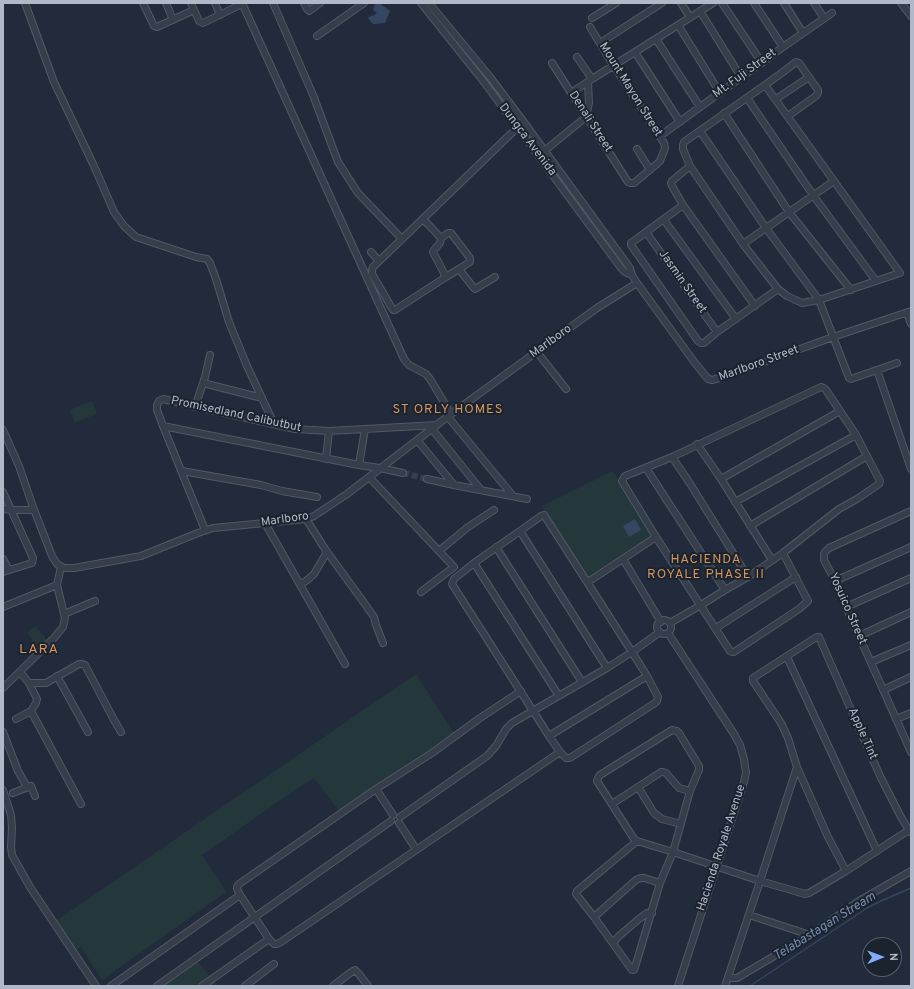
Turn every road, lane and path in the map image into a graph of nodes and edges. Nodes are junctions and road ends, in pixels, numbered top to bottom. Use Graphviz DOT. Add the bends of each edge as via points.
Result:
graph roads {
  1 [pos="25,3"];
  2 [pos="143,3"];
  3 [pos="166,3"];
  4 [pos="191,3"];
  5 [pos="215,3"];
  6 [pos="273,3"];
  7 [pos="304,3"];
  8 [pos="320,3"];
  9 [pos="364,3"];
  10 [pos="421,3"];
  11 [pos="429,3"];
  12 [pos="616,3"];
  13 [pos="662,3"];
  14 [pos="681,3"];
  15 [pos="713,3"];
  16 [pos="722,3"];
  17 [pos="754,3"];
  18 [pos="784,3"];
  19 [pos="814,3"];
  20 [pos="901,3"];
  21 [pos="242,4"];
  22 [pos="194,10"];
  23 [pos="700,11"];
  24 [pos="832,13"];
  25 [pos="220,15"];
  26 [pos="911,16"];
  27 [pos="690,17"];
  28 [pos="592,18"];
  29 [pos="824,18"];
  30 [pos="173,20"];
  31 [pos="678,25"];
  32 [pos="590,27"];
  33 [pos="803,33"];
  34 [pos="317,36"];
  35 [pos="656,39"];
  36 [pos="600,43"];
  37 [pos="783,47"];
  38 [pos="635,52"];
  39 [pos="578,57"];
  40 [pos="552,63"];
  41 [pos="762,63"];
  42 [pos="614,65"];
  43 [pos="741,77"];
  44 [pos="809,77"];
  45 [pos="590,80"];
  46 [pos="765,85"];
  47 [pos="571,93"];
  48 [pos="720,93"];
  49 [pos="747,98"];
  50 [pos="776,99"];
  51 [pos="700,107"];
  52 [pos="724,113"];
  53 [pos="788,116"];
  54 [pos="586,117"];
  55 [pos="523,121"];
  56 [pos="680,122"];
  57 [pos="518,128"];
  58 [pos="700,131"];
  59 [pos="660,136"];
  60 [pos="636,149"];
  61 [pos="545,151"];
  62 [pos="538,156"];
  63 [pos="690,166"];
  64 [pos="650,170"];
  65 [pos="834,181"];
  66 [pos="628,182"];
  67 [pos="813,195"];
  68 [pos="683,206"];
  69 [pos="789,212"];
  70 [pos="423,219"];
  71 [pos="664,220"];
  72 [pos="766,228"];
  73 [pos="646,232"];
  74 [pos="440,238"];
  75 [pos="402,239"];
  76 [pos="743,244"];
  77 [pos="371,252"];
  78 [pos="379,262"];
  79 [pos="459,269"];
  80 [pos="632,275"];
  81 [pos="495,276"];
  82 [pos="446,277"];
  83 [pos="876,280"];
  84 [pos="637,283"];
  85 [pos="778,289"];
  86 [pos="851,290"];
  87 [pos="819,300"];
  88 [pos="756,306"];
  89 [pos="909,312"];
  90 [pos="736,319"];
  91 [pos="911,324"];
  92 [pos="717,332"];
  93 [pos="833,337"];
  94 [pos="537,352"];
  95 [pos="210,355"];
  96 [pos="896,363"];
  97 [pos="877,370"];
  98 [pos="203,383"];
  99 [pos="566,389"];
  100 [pos="262,398"];
  101 [pos="195,407"];
  102 [pos="840,411"];
  103 [pos="449,415"];
  104 [pos="274,424"];
  105 [pos="438,425"];
  106 [pos="163,426"];
  107 [pos="365,429"];
  108 [pos="432,429"];
  109 [pos="3,430"];
  110 [pos="329,431"];
  111 [pos="856,435"];
  112 [pos="417,440"];
  113 [pos="697,444"];
  114 [pos="867,456"];
  115 [pos="672,457"];
  116 [pos="326,459"];
  117 [pos="359,465"];
  118 [pos="380,468"];
  119 [pos="646,468"];
  120 [pos="911,469"];
  121 [pos="182,471"];
  122 [pos="403,474"];
  123 [pos="369,477"];
  124 [pos="427,479"];
  125 [pos="721,479"];
  126 [pos="454,485"];
  127 [pos="481,490"];
  128 [pos="3,492"];
  129 [pos="513,496"];
  130 [pos="317,497"];
  131 [pos="527,499"];
  132 [pos="735,502"];
  133 [pos="3,508"];
  134 [pos="11,510"];
  135 [pos="34,510"];
  136 [pos="494,510"];
  137 [pos="911,511"];
  138 [pos="306,518"];
  139 [pos="265,523"];
  140 [pos="750,526"];
  141 [pos="205,530"];
  142 [pos="520,531"];
  143 [pos="656,537"];
  144 [pos="911,546"];
  145 [pos="496,547"];
  146 [pos="439,551"];
  147 [pos="327,552"];
  148 [pos="783,553"];
  149 [pos="3,559"];
  150 [pos="623,559"];
  151 [pos="772,560"];
  152 [pos="474,563"];
  153 [pos="61,567"];
  154 [pos="6,571"];
  155 [pos="748,577"];
  156 [pos="796,577"];
  157 [pos="911,578"];
  158 [pos="835,581"];
  159 [pos="588,582"];
  160 [pos="300,584"];
  161 [pos="57,585"];
  162 [pos="725,590"];
  163 [pos="421,592"];
  164 [pos="95,601"];
  165 [pos="701,605"];
  166 [pos="3,607"];
  167 [pos="846,607"];
  168 [pos="911,612"];
  169 [pos="64,614"];
  170 [pos="661,622"];
  171 [pos="670,623"];
  172 [pos="716,628"];
  173 [pos="660,632"];
  174 [pos="668,633"];
  175 [pos="859,636"];
  176 [pos="383,643"];
  177 [pos="911,645"];
  178 [pos="632,652"];
  179 [pos="787,657"];
  180 [pos="871,662"];
  181 [pos="345,664"];
  182 [pos="607,668"];
  183 [pos="20,672"];
  184 [pos="57,676"];
  185 [pos="647,676"];
  186 [pos="911,677"];
  187 [pos="582,682"];
  188 [pos="29,683"];
  189 [pos="3,688"];
  190 [pos="883,690"];
  191 [pos="520,691"];
  192 [pos="559,696"];
  193 [pos="30,710"];
  194 [pos="532,710"];
  195 [pos="911,713"];
  196 [pos="16,719"];
  197 [pos="896,720"];
  198 [pos="3,732"];
  199 [pos="88,732"];
  200 [pos="121,732"];
  201 [pos="549,736"];
  202 [pos="910,750"];
  203 [pos="560,752"];
  204 [pos="797,767"];
  205 [pos="804,782"];
  206 [pos="790,785"];
  207 [pos="27,787"];
  208 [pos="638,787"];
  209 [pos="376,789"];
  210 [pos="3,790"];
  211 [pos="690,791"];
  212 [pos="13,793"];
  213 [pos="35,796"];
  214 [pos="81,804"];
  215 [pos="612,804"];
  216 [pos="392,818"];
  217 [pos="399,820"];
  218 [pos="681,824"];
  219 [pos="910,832"];
  220 [pos="637,841"];
  221 [pos="416,849"];
  222 [pos="877,851"];
  223 [pos="673,852"];
  224 [pos="717,867"];
  225 [pos="846,871"];
  226 [pos="911,871"];
  227 [pos="760,881"];
  228 [pos="660,883"];
  229 [pos="240,895"];
  230 [pos="652,913"];
  231 [pos="749,915"];
  232 [pos="255,916"];
  233 [pos="594,917"];
  234 [pos="810,935"];
  235 [pos="269,939"];
  236 [pos="613,943"];
  237 [pos="274,964"];
  238 [pos="728,976"];
  239 [pos="366,984"];
  240 [pos="96,986"];
  241 [pos="111,986"];
  242 [pos="157,986"];
  243 [pos="202,986"];
  244 [pos="245,986"];
  245 [pos="333,986"];
  246 [pos="359,986"];
  247 [pos="678,986"];
  248 [pos="725,986"];
  1 -- 100 [label="street" via="54,82 114,212 136,237 207,259 233,333"];
  2 -- 30 [label="street" via="155,27"];
  3 -- 30 [label="street"];
  4 -- 22 [label="street"];
  5 -- 25 [label="street"];
  6 -- 75 [label="street" via="313,95 338,162 358,193"];
  7 -- 8 [label="street" via="309,11"];
  9 -- 34 [label="street"];
  10 -- 57 [label="street, Dungca Avenida"];
  11 -- 55 [label="street, Dungca Avenida"];
  12 -- 28 [label="street"];
  13 -- 36 [label="street"];
  14 -- 27 [label="street"];
  15 -- 23 [label="street"];
  16 -- 41 [label="street"];
  17 -- 37 [label="street"];
  18 -- 33 [label="street"];
  19 -- 29 [label="street"];
  20 -- 26 [label="street"];
  21 -- 25 [label="street"];
  21 -- 103 [label="street" via="404,359 409,365 426,374"];
  22 -- 25 [label="street" via="203,23"];
  22 -- 30 [label="street"];
  23 -- 27 [label="street"];
  23 -- 43 [label="street"];
  24 -- 29 [label="street, Mt. Fuji Street"];
  27 -- 31 [label="street"];
  29 -- 33 [label="street, Mt. Fuji Street"];
  31 -- 35 [label="street"];
  31 -- 48 [label="street"];
  32 -- 36 [label="street, Mount Mayon Street"];
  33 -- 37 [label="street, Mt. Fuji Street"];
  35 -- 38 [label="street"];
  35 -- 51 [label="street"];
  36 -- 42 [label="street, Mount Mayon Street"];
  37 -- 41 [label="street, Mt. Fuji Street"];
  38 -- 42 [label="street"];
  38 -- 56 [label="street"];
  39 -- 45 [label="street"];
  40 -- 47 [label="street, Denali Street"];
  41 -- 43 [label="street, Mt. Fuji Street"];
  42 -- 45 [label="street"];
  42 -- 59 [label="street, Mount Mayon Street"];
  43 -- 48 [label="street, Mt. Fuji Street"];
  44 -- 46 [label="street" via="796,62"];
  44 -- 50 [label="street"];
  44 -- 53 [label="street" via="818,90 816,96"];
  45 -- 47 [label="street"];
  45 -- 54 [label="street"];
  46 -- 49 [label="street"];
  46 -- 50 [label="street"];
  47 -- 54 [label="street, Denali Street"];
  48 -- 51 [label="street, Mt. Fuji Street"];
  49 -- 52 [label="street"];
  49 -- 67 [label="street"];
  50 -- 53 [label="street"];
  51 -- 56 [label="street, Mt. Fuji Street"];
  52 -- 58 [label="street"];
  52 -- 69 [label="street"];
  53 -- 65 [label="street"];
  54 -- 61 [label="street"];
  54 -- 66 [label="street, Denali Street"];
  55 -- 57 [label="street"];
  55 -- 61 [label="street, Dungca Avenida"];
  56 -- 59 [label="street, Mt. Fuji Street"];
  57 -- 62 [label="street, Dungca Avenida"];
  57 -- 70 [label="street"];
  58 -- 63 [label="street" via="683,145"];
  58 -- 72 [label="street"];
  59 -- 64 [label="street, Mount Mayon Street" via="664,151 660,161"];
  60 -- 64 [label="street"];
  61 -- 62 [label="street"];
  61 -- 80 [label="street, Dungca Avenida" via="630,268"];
  62 -- 80 [label="street, Dungca Avenida" via="621,268"];
  63 -- 68 [label="street" via="671,183"];
  63 -- 76 [label="street"];
  64 -- 66 [label="street, Mount Mayon Street" via="634,183"];
  65 -- 67 [label="street"];
  65 -- 83 [label="street" via="900,273"];
  67 -- 69 [label="street"];
  67 -- 83 [label="street"];
  68 -- 71 [label="street"];
  68 -- 88 [label="street"];
  69 -- 72 [label="street"];
  69 -- 86 [label="street"];
  70 -- 74 [label="street"];
  70 -- 75 [label="street"];
  71 -- 73 [label="street"];
  71 -- 90 [label="street"];
  72 -- 76 [label="street"];
  72 -- 87 [label="street"];
  73 -- 92 [label="street, Jasmin Street"];
  73 -- 92 [label="street" via="631,245 693,334 698,341 704,343"];
  74 -- 79 [label="street" via="451,233 470,258 470,262"];
  74 -- 82 [label="street" via="440,243 433,254"];
  75 -- 78 [label="street"];
  76 -- 85 [label="street"];
  77 -- 78 [label="street"];
  78 -- 82 [label="street" via="373,267 372,274 393,310"];
  79 -- 81 [label="street" via="474,288"];
  79 -- 82 [label="street"];
  80 -- 84 [label="street, Dungca Avenida"];
  83 -- 86 [label="street"];
  84 -- 93 [label="street, Marlboro Street" via="708,379 720,378"];
  84 -- 94 [label="street, Marlboro" via="597,308"];
  85 -- 87 [label="street" via="802,303"];
  85 -- 88 [label="street"];
  86 -- 87 [label="street"];
  87 -- 93 [label="street"];
  88 -- 90 [label="street"];
  89 -- 91 [label="street"];
  89 -- 93 [label="street"];
  90 -- 92 [label="street"];
  93 -- 97 [label="street" via="850,379"];
  94 -- 99 [label="street"];
  94 -- 103 [label="street, Marlboro"];
  95 -- 98 [label="street"];
  96 -- 97 [label="street"];
  97 -- 120 [label="street"];
  98 -- 100 [label="street"];
  98 -- 101 [label="street"];
  100 -- 104 [label="street"];
  101 -- 104 [label="street, Promisedland Calibutbut"];
  101 -- 106 [label="street, Promisedland Calibutbut" via="163,399 159,401 157,410"];
  102 -- 111 [label="street"];
  102 -- 113 [label="street" via="826,390 821,387"];
  102 -- 125 [label="street"];
  103 -- 105 [label="street, Marlboro"];
  103 -- 129 [label="street"];
  104 -- 110 [label="street, Promisedland Calibutbut" via="295,429"];
  105 -- 107 [label="street, Promisedland Calibutbut"];
  105 -- 108 [label="street, Marlboro"];
  106 -- 116 [label="street"];
  106 -- 121 [label="street, Promisedland Calibutbut"];
  107 -- 110 [label="street, Promisedland Calibutbut"];
  107 -- 117 [label="street"];
  108 -- 112 [label="street, Marlboro"];
  108 -- 127 [label="street"];
  109 -- 135 [label="street"];
  110 -- 116 [label="street"];
  111 -- 114 [label="street"];
  111 -- 132 [label="street"];
  112 -- 118 [label="street, Marlboro"];
  112 -- 126 [label="street"];
  113 -- 115 [label="street"];
  113 -- 125 [label="street"];
  114 -- 140 [label="street"];
  114 -- 148 [label="street" via="880,481 879,484 839,509"];
  115 -- 119 [label="street"];
  115 -- 155 [label="street"];
  116 -- 117 [label="street"];
  117 -- 118 [label="street"];
  118 -- 122 [label="street"];
  118 -- 123 [label="street, Marlboro"];
  119 -- 143 [label="street" via="625,476 622,481"];
  119 -- 162 [label="street"];
  121 -- 130 [label="street"];
  121 -- 141 [label="street, Promisedland Calibutbut"];
  123 -- 138 [label="street, Marlboro" via="314,516"];
  123 -- 146 [label="street"];
  124 -- 126 [label="street"];
  125 -- 132 [label="street"];
  126 -- 127 [label="street"];
  127 -- 129 [label="street"];
  128 -- 134 [label="street"];
  129 -- 131 [label="street"];
  132 -- 140 [label="street"];
  133 -- 134 [label="street"];
  134 -- 135 [label="street"];
  134 -- 154 [label="street" via="33,558 32,563"];
  135 -- 153 [label="street" via="52,556"];
  136 -- 146 [label="street"];
  137 -- 158 [label="street, Yosuico Street" via="829,548 824,554 824,560"];
  138 -- 139 [label="street, Marlboro"];
  138 -- 147 [label="street"];
  139 -- 141 [label="street, Marlboro"];
  139 -- 160 [label="street"];
  140 -- 151 [label="street"];
  141 -- 153 [label="street, Marlboro" via="141,556 74,568"];
  142 -- 145 [label="street"];
  142 -- 159 [label="street" via="544,515"];
  142 -- 182 [label="street"];
  143 -- 150 [label="street"];
  143 -- 165 [label="street"];
  144 -- 158 [label="street"];
  145 -- 152 [label="street"];
  145 -- 187 [label="street"];
  146 -- 163 [label="street" via="454,567"];
  147 -- 160 [label="street" via="314,574"];
  147 -- 176 [label="street" via="374,616"];
  148 -- 151 [label="street"];
  148 -- 156 [label="street"];
  149 -- 154 [label="street"];
  150 -- 159 [label="street"];
  150 -- 170 [label="street"];
  151 -- 155 [label="street"];
  152 -- 191 [label="street" via="454,579 452,584"];
  152 -- 192 [label="street"];
  153 -- 161 [label="street"];
  155 -- 162 [label="street"];
  156 -- 172 [label="street"];
  156 -- 172 [label="street" via="808,601 734,652 730,651"];
  157 -- 167 [label="street"];
  158 -- 167 [label="street, Yosuico Street"];
  159 -- 178 [label="street"];
  160 -- 181 [label="street"];
  161 -- 166 [label="street"];
  161 -- 169 [label="street"];
  162 -- 165 [label="street"];
  164 -- 169 [label="street"];
  165 -- 171 [label="street"];
  165 -- 172 [label="street"];
  167 -- 175 [label="street, Yosuico Street"];
  168 -- 175 [label="street"];
  169 -- 183 [label="street" via="64,623 58,635"];
  170 -- 171 [label="street"];
  170 -- 173 [label="street" via="658,627"];
  171 -- 174 [label="street"];
  173 -- 174 [label="street"];
  173 -- 178 [label="street"];
  174 -- 224 [label="street, Hacienda Royale Avenue" via="734,734 744,759 744,782"];
  175 -- 180 [label="street, Yosuico Street"];
  177 -- 180 [label="street"];
  178 -- 182 [label="street"];
  178 -- 185 [label="street"];
  179 -- 204 [label="street" via="753,680 781,723"];
  179 -- 219 [label="street, Apple Tint" via="819,637 885,784"];
  179 -- 222 [label="street"];
  180 -- 190 [label="street, Yosuico Street"];
  182 -- 187 [label="street"];
  183 -- 188 [label="street"];
  183 -- 189 [label="street"];
  184 -- 188 [label="street" via="46,682"];
  184 -- 199 [label="street"];
  184 -- 200 [label="street" via="79,664 85,665"];
  185 -- 201 [label="street"];
  185 -- 203 [label="street" via="658,697 655,703 574,756 566,758"];
  186 -- 190 [label="street"];
  187 -- 192 [label="street"];
  188 -- 193 [label="street" via="37,699"];
  190 -- 197 [label="street, Yosuico Street"];
  191 -- 194 [label="street"];
  191 -- 209 [label="street"];
  192 -- 194 [label="street"];
  193 -- 196 [label="street"];
  193 -- 214 [label="street"];
  194 -- 201 [label="street"];
  194 -- 217 [label="street" via="506,729 487,756"];
  195 -- 197 [label="street"];
  197 -- 202 [label="street, Yosuico Street"];
  198 -- 207 [label="street"];
  201 -- 203 [label="street"];
  203 -- 221 [label="street"];
  204 -- 205 [label="street"];
  204 -- 206 [label="street"];
  205 -- 206 [label="street"];
  205 -- 225 [label="street"];
  206 -- 227 [label="street"];
  207 -- 212 [label="street"];
  207 -- 213 [label="street" via="31,786"];
  208 -- 211 [label="street" via="663,772 679,788"];
  208 -- 215 [label="street"];
  208 -- 218 [label="street" via="654,812 662,819"];
  209 -- 216 [label="street"];
  209 -- 229 [label="street" via="239,884 237,889"];
  210 -- 240 [label="street" via="12,821 8,850"];
  211 -- 215 [label="street" via="699,766 680,733 672,730 600,775 597,782"];
  211 -- 218 [label="street"];
  215 -- 220 [label="street"];
  216 -- 217 [label="street" via="397,814"];
  216 -- 232 [label="street"];
  217 -- 221 [label="street"];
  218 -- 223 [label="street"];
  219 -- 222 [label="street"];
  220 -- 223 [label="street"];
  220 -- 233 [label="street" via="576,892"];
  221 -- 235 [label="street" via="281,942 274,944"];
  222 -- 225 [label="street"];
  223 -- 224 [label="street"];
  223 -- 228 [label="street"];
  224 -- 227 [label="street"];
  224 -- 247 [label="street, Hacienda Royale Avenue"];
  225 -- 227 [label="street" via="805,894"];
  226 -- 234 [label="street" via="859,901"];
  227 -- 231 [label="street"];
  228 -- 230 [label="street"];
  228 -- 233 [label="street" via="644,878 636,880"];
  229 -- 232 [label="street"];
  229 -- 241 [label="street"];
  230 -- 236 [label="street" via="639,918"];
  230 -- 236 [label="street" via="633,970"];
  231 -- 234 [label="street"];
  231 -- 238 [label="street"];
  232 -- 235 [label="street"];
  232 -- 242 [label="street"];
  233 -- 236 [label="street"];
  234 -- 238 [label="street" via="737,978"];
  235 -- 243 [label="street"];
  237 -- 244 [label="street"];
  238 -- 248 [label="street"];
  239 -- 245 [label="street" via="355,970"];
  239 -- 246 [label="street"];
}
